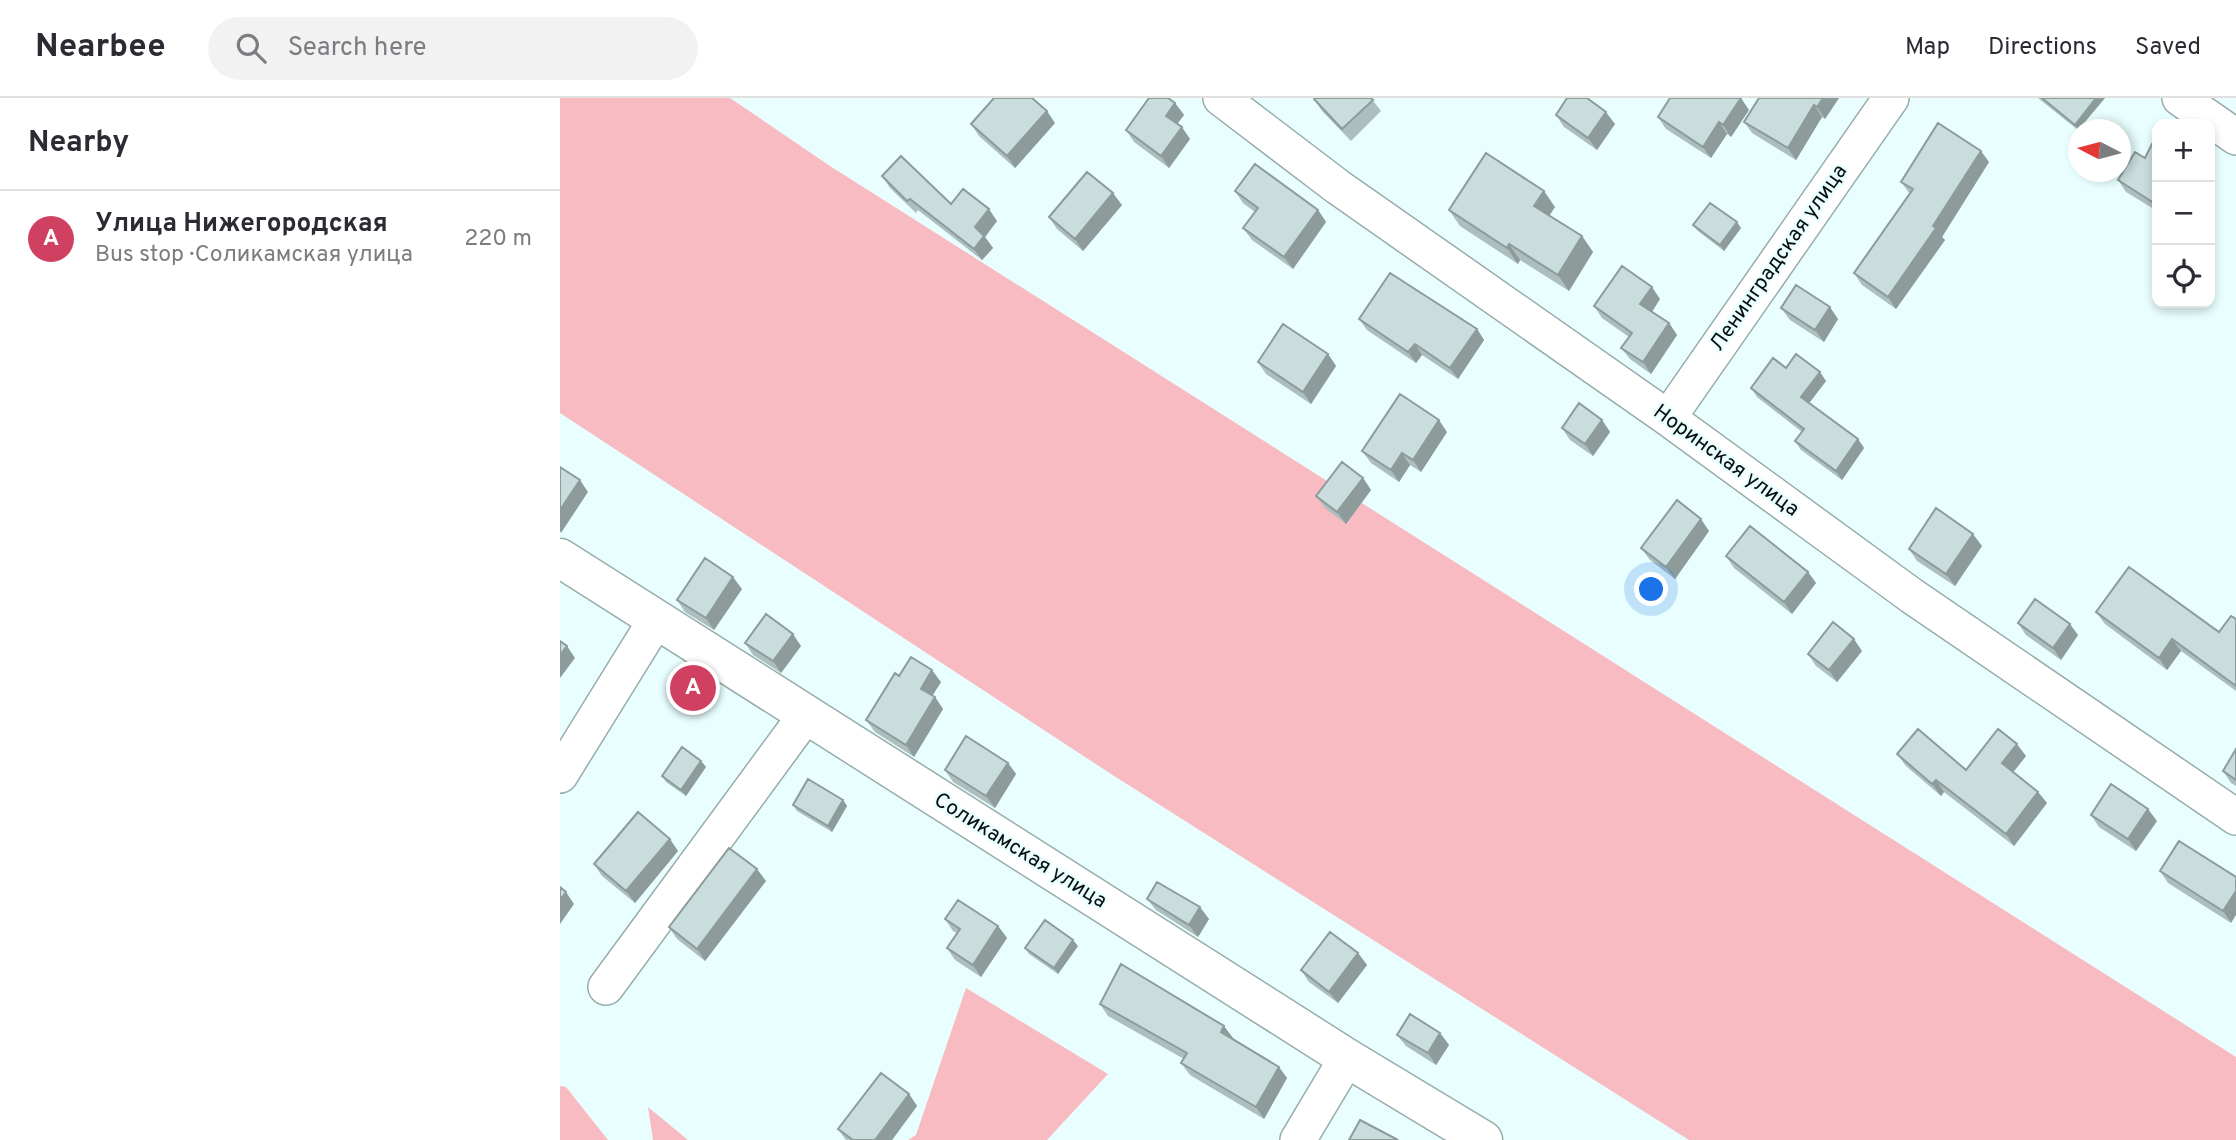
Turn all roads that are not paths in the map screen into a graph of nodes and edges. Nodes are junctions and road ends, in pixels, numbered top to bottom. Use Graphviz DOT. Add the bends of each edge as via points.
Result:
graph roads {
  1 [pos="1221,98"];
  2 [pos="1891,98"];
  3 [pos="2180,98"];
  4 [pos="2236,137"];
  5 [pos="1668,418"];
  6 [pos="560,558"];
  7 [pos="656,620"];
  8 [pos="806,715"];
  9 [pos="560,775"];
  10 [pos="2236,817"];
  11 [pos="606,987"];
  12 [pos="1348,1058"];
  13 [pos="1298,1140"];
  14 [pos="1483,1140"];
  1 -- 5 [label="street, Норинская улица" via="1338,187"];
  2 -- 5 [label="street, Ленинградская улица"];
  3 -- 4 [label="street"];
  5 -- 10 [label="street, Норинская улица" via="1912,596"];
  6 -- 7 [label="main road, Соликамская улица"];
  7 -- 8 [label="main road, Соликамская улица"];
  7 -- 9 [label="street"];
  8 -- 11 [label="street"];
  8 -- 12 [label="main road, Соликамская улица"];
  12 -- 13 [label="street"];
  12 -- 14 [label="main road, Соликамская улица"];
}
